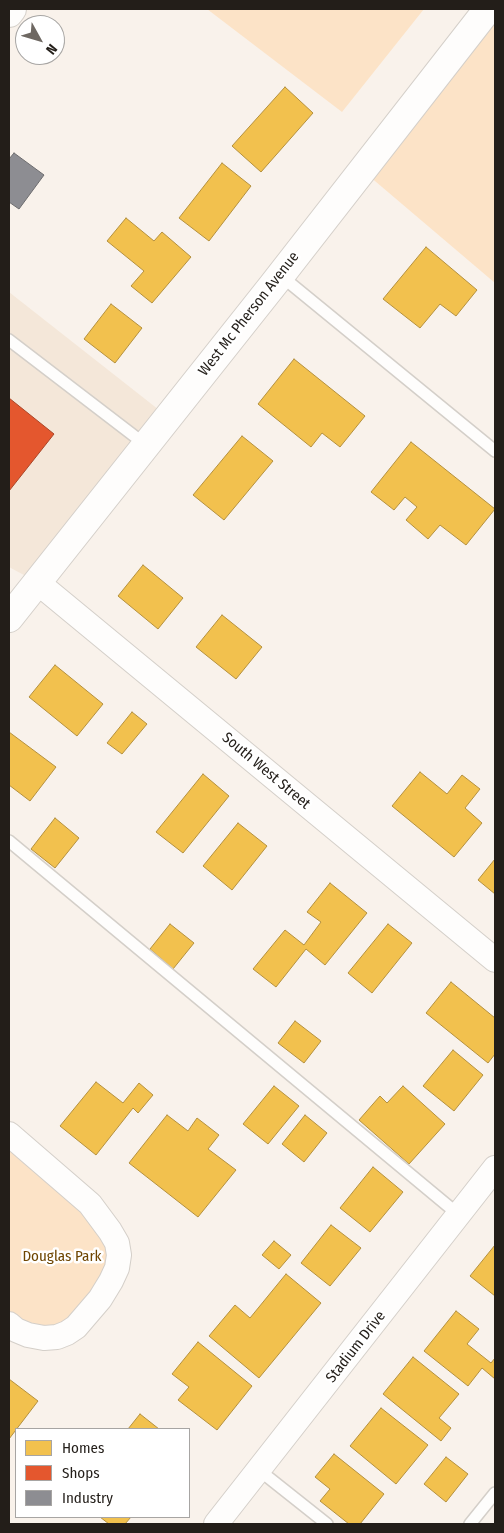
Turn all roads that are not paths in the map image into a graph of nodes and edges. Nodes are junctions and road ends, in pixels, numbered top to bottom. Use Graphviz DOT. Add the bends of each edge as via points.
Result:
graph roads {
  1 [pos="12,9"];
  2 [pos="488,9"];
  3 [pos="9,13"];
  4 [pos="280,275"];
  5 [pos="9,340"];
  6 [pos="146,445"];
  7 [pos="495,451"];
  8 [pos="37,582"];
  9 [pos="9,618"];
  10 [pos="9,841"];
  11 [pos="495,960"];
  12 [pos="9,1134"];
  13 [pos="495,1168"];
  14 [pos="459,1215"];
  15 [pos="9,1324"];
  16 [pos="259,1470"];
  17 [pos="495,1493"];
  18 [pos="216,1524"];
  19 [pos="327,1524"];
  20 [pos="470,1524"];
  1 -- 3 [label="street"];
  2 -- 4 [label="street, West Mc Pherson Avenue"];
  4 -- 6 [label="street, West Mc Pherson Avenue"];
  4 -- 7 [label="lane"];
  5 -- 6 [label="lane"];
  6 -- 8 [label="street, West Mc Pherson Avenue"];
  8 -- 9 [label="street, West Mc Pherson Avenue"];
  8 -- 11 [label="street, South West Street"];
  10 -- 14 [label="lane"];
  12 -- 15 [label="street" via="90,1204 110,1231 119,1255 117,1268 100,1299 67,1333 44,1338 28,1335"];
  13 -- 14 [label="street, Stadium Drive"];
  14 -- 16 [label="street, Stadium Drive"];
  16 -- 18 [label="street, Stadium Drive"];
  16 -- 19 [label="lane"];
  17 -- 20 [label="lane"];
}
